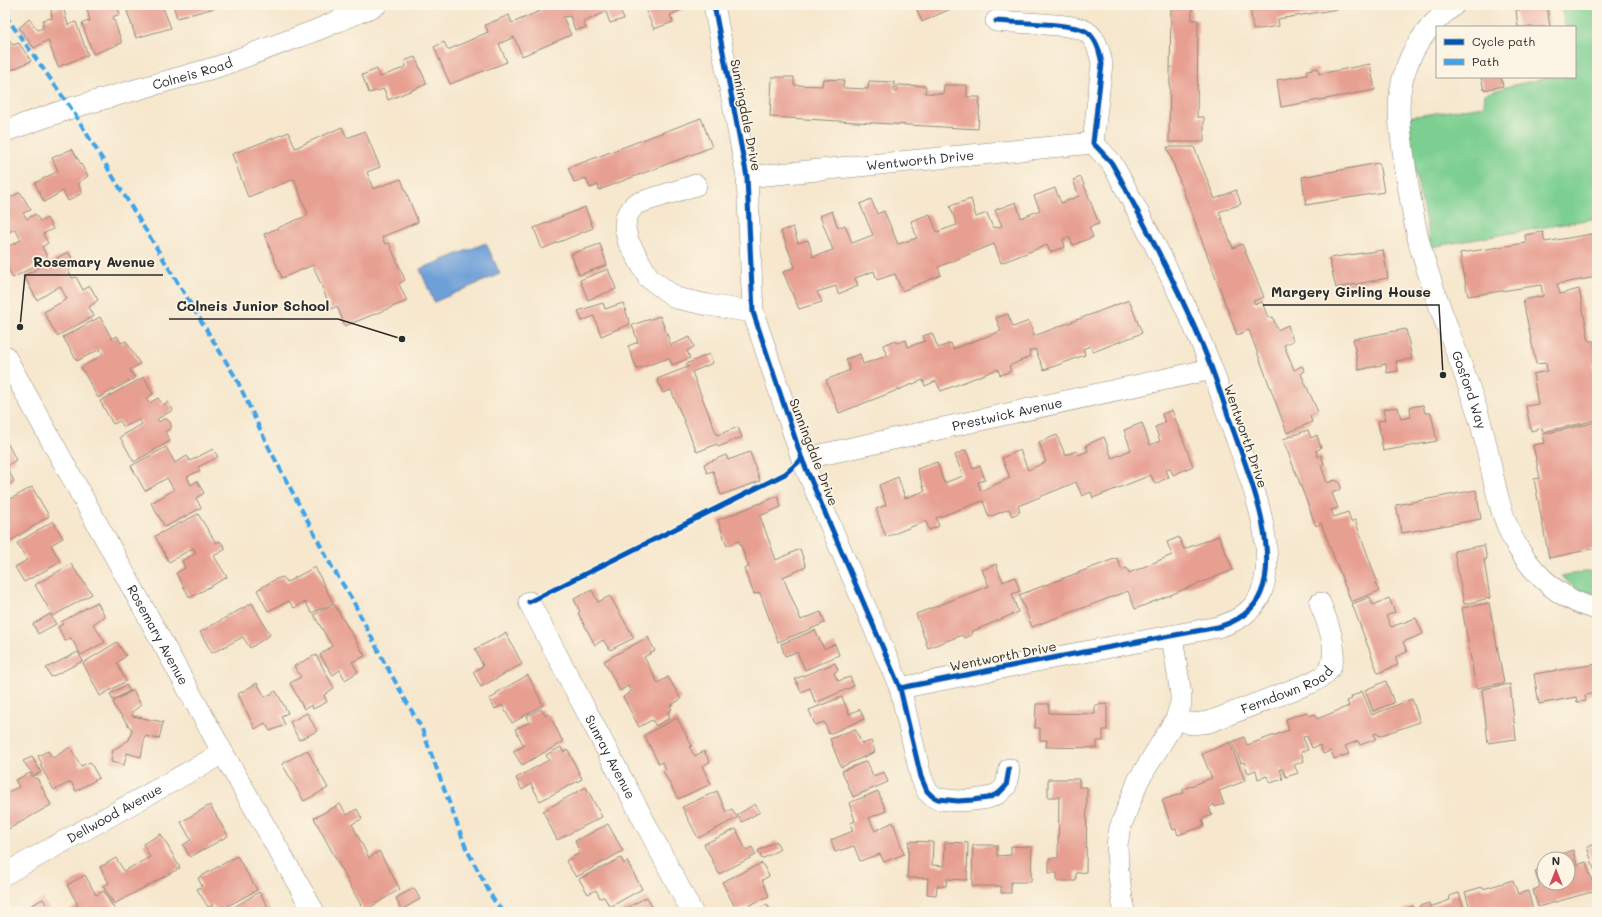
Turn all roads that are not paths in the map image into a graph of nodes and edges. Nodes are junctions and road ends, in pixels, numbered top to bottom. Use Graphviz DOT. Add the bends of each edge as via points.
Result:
graph roads {
  1 [pos="376,5"];
  2 [pos="714,5"];
  3 [pos="1454,5"];
  4 [pos="996,21"];
  5 [pos="5,131"];
  6 [pos="1093,143"];
  7 [pos="747,177"];
  8 [pos="696,185"];
  9 [pos="753,312"];
  10 [pos="5,356"];
  11 [pos="1212,369"];
  12 [pos="802,459"];
  13 [pos="529,602"];
  14 [pos="1320,603"];
  15 [pos="1597,609"];
  16 [pos="1172,636"];
  17 [pos="900,688"];
  18 [pos="1176,719"];
  19 [pos="223,753"];
  20 [pos="1009,769"];
  21 [pos="5,874"];
  22 [pos="314,912"];
  23 [pos="692,912"];
  24 [pos="1124,912"];
  1 -- 5 [label="street, Colneis Road" via="317,30 218,66 71,108"];
  2 -- 7 [label="street, Sunningdale Drive"];
  3 -- 15 [label="street, Gosford Way" via="1428,30 1409,58 1400,94 1403,148 1419,244 1478,413 1500,503 1518,548 1548,584 1568,598"];
  4 -- 6 [label="street" via="1074,27 1087,32 1094,40 1100,51 1102,64"];
  6 -- 7 [label="street, Wentworth Drive"];
  6 -- 11 [label="street, Wentworth Drive" via="1111,162 1119,176 1181,298"];
  7 -- 9 [label="street, Sunningdale Drive"];
  8 -- 9 [label="street" via="635,204 626,217 628,241 649,278 676,298"];
  9 -- 12 [label="street, Sunningdale Drive"];
  10 -- 19 [label="street, Rosemary Avenue"];
  11 -- 12 [label="street, Prestwick Avenue"];
  11 -- 16 [label="street, Wentworth Drive" via="1245,462 1265,530 1265,577 1256,602 1238,619 1218,627"];
  12 -- 17 [label="street, Sunningdale Drive"];
  13 -- 23 [label="street, Sunray Avenue"];
  14 -- 18 [label="street, Ferndown Road" via="1334,641 1332,662 1325,674 1313,682 1209,722 1192,724"];
  16 -- 17 [label="street, Wentworth Drive"];
  16 -- 18 [label="street" via="1181,695"];
  17 -- 20 [label="street, Sunningdale Drive" via="920,777 932,796 947,801 988,798 1006,786"];
  18 -- 24 [label="street" via="1138,781 1118,835 1118,870"];
  19 -- 21 [label="street, Dellwood Avenue"];
  19 -- 22 [label="street, Rosemary Avenue"];
}
